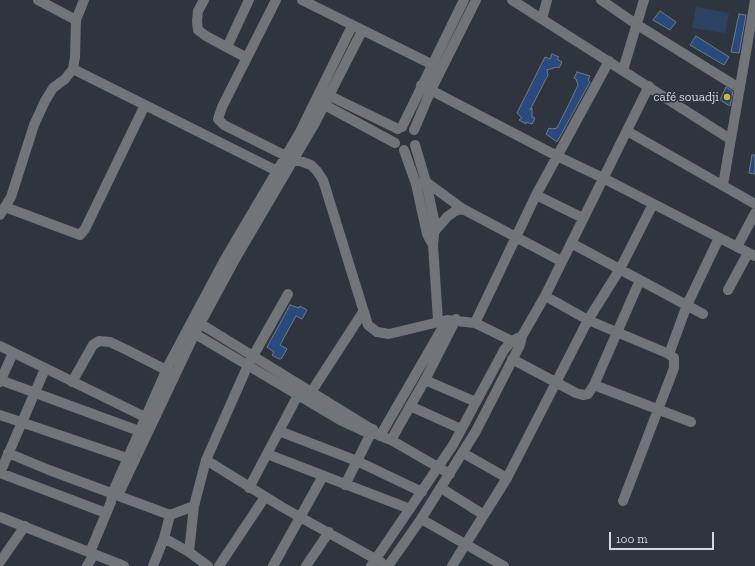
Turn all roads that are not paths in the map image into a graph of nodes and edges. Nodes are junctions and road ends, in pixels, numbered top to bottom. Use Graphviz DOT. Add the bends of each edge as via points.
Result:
graph roads {
  1 [pos="38,0"];
  2 [pos="84,0"];
  3 [pos="204,0"];
  4 [pos="249,0"];
  5 [pos="276,0"];
  6 [pos="302,0"];
  7 [pos="464,0"];
  8 [pos="476,0"];
  9 [pos="512,0"];
  10 [pos="547,0"];
  11 [pos="601,0"];
  12 [pos="644,0"];
  13 [pos="753,6"];
  14 [pos="542,19"];
  15 [pos="76,20"];
  16 [pos="636,24"];
  17 [pos="352,26"];
  18 [pos="362,31"];
  19 [pos="227,47"];
  20 [pos="247,58"];
  21 [pos="609,62"];
  22 [pos="431,64"];
  23 [pos="73,69"];
  24 [pos="622,70"];
  25 [pos="422,85"];
  26 [pos="649,86"];
  27 [pos="739,88"];
  28 [pos="320,90"];
  29 [pos="431,90"];
  30 [pos="330,95"];
  31 [pos="314,100"];
  32 [pos="145,105"];
  33 [pos="325,105"];
  34 [pos="400,128"];
  35 [pos="414,130"];
  36 [pos="627,131"];
  37 [pos="730,139"];
  38 [pos="394,143"];
  39 [pos="414,145"];
  40 [pos="404,150"];
  41 [pos="557,156"];
  42 [pos="291,157"];
  43 [pos="278,171"];
  44 [pos="603,178"];
  45 [pos="426,182"];
  46 [pos="416,184"];
  47 [pos="723,185"];
  48 [pos="536,195"];
  49 [pos="653,204"];
  50 [pos="755,204"];
  51 [pos="463,209"];
  52 [pos="3,211"];
  53 [pos="755,213"];
  54 [pos="582,218"];
  55 [pos="431,233"];
  56 [pos="515,237"];
  57 [pos="719,238"];
  58 [pos="571,243"];
  59 [pos="737,247"];
  60 [pos="751,254"];
  61 [pos="561,261"];
  62 [pos="620,269"];
  63 [pos="640,280"];
  64 [pos="728,290"];
  65 [pos="288,294"];
  66 [pos="545,296"];
  67 [pos="687,305"];
  68 [pos="363,312"];
  69 [pos="703,314"];
  70 [pos="447,320"];
  71 [pos="588,320"];
  72 [pos="197,321"];
  73 [pos="475,323"];
  74 [pos="191,331"];
  75 [pos="616,333"];
  76 [pos="518,341"];
  77 [pos="0,346"];
  78 [pos="13,353"];
  79 [pos="669,354"];
  80 [pos="254,355"];
  81 [pos="512,359"];
  82 [pos="248,365"];
  83 [pos="45,369"];
  84 [pos="171,373"];
  85 [pos="425,380"];
  86 [pos="0,381"];
  87 [pos="72,382"];
  88 [pos="555,382"];
  89 [pos="594,385"];
  90 [pos="312,391"];
  91 [pos="34,394"];
  92 [pos="302,397"];
  93 [pos="476,402"];
  94 [pos="410,406"];
  95 [pos="658,409"];
  96 [pos="0,415"];
  97 [pos="149,419"];
  98 [pos="691,422"];
  99 [pos="22,423"];
  100 [pos="461,429"];
  101 [pos="279,431"];
  102 [pos="139,432"];
  103 [pos="375,434"];
  104 [pos="391,440"];
  105 [pos="8,452"];
  106 [pos="463,453"];
  107 [pos="267,454"];
  108 [pos="127,458"];
  109 [pos="206,460"];
  110 [pos="357,461"];
  111 [pos="438,467"];
  112 [pos="0,473"];
  113 [pos="450,474"];
  114 [pos="323,476"];
  115 [pos="507,478"];
  116 [pos="345,485"];
  117 [pos="249,488"];
  118 [pos="441,488"];
  119 [pos="422,492"];
  120 [pos="265,496"];
  121 [pos="113,497"];
  122 [pos="623,501"];
  123 [pos="194,506"];
  124 [pos="410,509"];
  125 [pos="106,513"];
  126 [pos="170,515"];
  127 [pos="484,516"];
  128 [pos="0,517"];
  129 [pos="302,518"];
  130 [pos="421,519"];
  131 [pos="0,524"];
  132 [pos="21,525"];
  133 [pos="329,532"];
  134 [pos="164,538"];
  135 [pos="466,546"];
  136 [pos="189,552"];
  137 [pos="92,553"];
  138 [pos="0,562"];
  139 [pos="373,563"];
  140 [pos="87,566"];
  141 [pos="124,566"];
  142 [pos="153,566"];
  143 [pos="208,566"];
  144 [pos="219,566"];
  145 [pos="273,566"];
  146 [pos="306,566"];
  147 [pos="388,566"];
  148 [pos="452,566"];
  149 [pos="504,566"];
  1 -- 15 [label="street"];
  2 -- 15 [label="street"];
  3 -- 19 [label="street" via="196,21 198,30"];
  4 -- 19 [label="street"];
  5 -- 20 [label="street"];
  6 -- 17 [label="street"];
  7 -- 22 [label="street"];
  8 -- 29 [label="street"];
  9 -- 14 [label="street"];
  10 -- 14 [label="street"];
  11 -- 16 [label="street"];
  12 -- 16 [label="street"];
  13 -- 27 [label="street"];
  14 -- 21 [label="street"];
  15 -- 23 [label="street"];
  16 -- 24 [label="street"];
  16 -- 27 [label="street"];
  17 -- 18 [label="street"];
  17 -- 28 [label="street"];
  18 -- 22 [label="street"];
  18 -- 30 [label="street"];
  19 -- 20 [label="street"];
  20 -- 42 [label="street" via="218,119 224,125"];
  21 -- 24 [label="street"];
  21 -- 41 [label="street"];
  22 -- 25 [label="street"];
  23 -- 32 [label="street"];
  23 -- 52 [label="street" via="53,88 44,101 11,197"];
  24 -- 26 [label="street"];
  25 -- 29 [label="street"];
  25 -- 34 [label="street"];
  26 -- 36 [label="street"];
  26 -- 37 [label="street"];
  27 -- 37 [label="street"];
  28 -- 30 [label="street"];
  28 -- 31 [label="street"];
  29 -- 35 [label="street"];
  29 -- 41 [label="street"];
  30 -- 33 [label="street"];
  30 -- 34 [label="street"];
  31 -- 33 [label="street"];
  31 -- 42 [label="street"];
  32 -- 43 [label="street"];
  32 -- 52 [label="street" via="85,229 80,234"];
  33 -- 38 [label="street"];
  33 -- 42 [label="street"];
  34 -- 35 [label="street" via="408,127"];
  34 -- 38 [label="street" via="394,135"];
  35 -- 39 [label="street" via="417,137"];
  36 -- 44 [label="street"];
  36 -- 47 [label="street"];
  37 -- 47 [label="street"];
  38 -- 40 [label="street"];
  39 -- 40 [label="street"];
  39 -- 45 [label="street"];
  40 -- 46 [label="street"];
  41 -- 44 [label="street"];
  41 -- 48 [label="street"];
  42 -- 43 [label="street"];
  42 -- 68 [label="street" via="311,166 323,180"];
  42 -- 72 [label="street" via="234,261"];
  43 -- 72 [label="street" via="225,259"];
  44 -- 49 [label="street"];
  44 -- 54 [label="street"];
  45 -- 46 [label="street"];
  45 -- 51 [label="street"];
  45 -- 55 [label="street"];
  46 -- 55 [label="street"];
  47 -- 50 [label="street"];
  48 -- 54 [label="street"];
  48 -- 56 [label="street"];
  49 -- 57 [label="street"];
  49 -- 62 [label="street"];
  51 -- 55 [label="street" via="455,211"];
  51 -- 56 [label="street"];
  53 -- 59 [label="street"];
  54 -- 58 [label="street"];
  55 -- 70 [label="street"];
  56 -- 61 [label="street"];
  56 -- 73 [label="street"];
  57 -- 59 [label="street"];
  57 -- 67 [label="street"];
  58 -- 61 [label="street"];
  58 -- 62 [label="street"];
  59 -- 60 [label="street"];
  60 -- 64 [label="street"];
  61 -- 66 [label="street"];
  62 -- 63 [label="street"];
  62 -- 71 [label="street"];
  63 -- 67 [label="street"];
  63 -- 75 [label="street"];
  65 -- 80 [label="street"];
  66 -- 71 [label="street"];
  66 -- 76 [label="street"];
  67 -- 69 [label="street"];
  67 -- 79 [label="street"];
  68 -- 70 [label="street" via="368,325 377,332 389,334"];
  68 -- 90 [label="street"];
  70 -- 73 [label="street"];
  70 -- 85 [label="street"];
  70 -- 103 [label="street"];
  71 -- 75 [label="street"];
  71 -- 88 [label="street"];
  72 -- 74 [label="street"];
  72 -- 80 [label="street"];
  73 -- 76 [label="street"];
  74 -- 82 [label="street"];
  74 -- 84 [label="street"];
  75 -- 79 [label="street"];
  75 -- 89 [label="street"];
  76 -- 81 [label="street"];
  76 -- 93 [label="street" via="504,350"];
  77 -- 78 [label="street"];
  78 -- 83 [label="street"];
  78 -- 86 [label="street"];
  79 -- 95 [label="street" via="674,358 675,364"];
  80 -- 82 [label="street"];
  80 -- 90 [label="street"];
  81 -- 88 [label="street"];
  81 -- 106 [label="street"];
  82 -- 92 [label="street"];
  82 -- 109 [label="street"];
  83 -- 87 [label="street"];
  83 -- 91 [label="street"];
  84 -- 87 [label="street" via="110,342 99,341 93,345"];
  84 -- 97 [label="street"];
  85 -- 93 [label="street"];
  85 -- 94 [label="street"];
  86 -- 91 [label="street"];
  87 -- 97 [label="street"];
  88 -- 89 [label="street" via="583,395 590,392"];
  88 -- 115 [label="street"];
  89 -- 95 [label="street"];
  90 -- 92 [label="street"];
  90 -- 103 [label="street"];
  91 -- 99 [label="street"];
  91 -- 102 [label="street"];
  92 -- 101 [label="street"];
  92 -- 103 [label="street" via="340,420"];
  93 -- 100 [label="street"];
  94 -- 100 [label="street"];
  94 -- 104 [label="street"];
  95 -- 98 [label="street"];
  95 -- 122 [label="street"];
  96 -- 99 [label="street"];
  97 -- 102 [label="street"];
  97 -- 121 [label="street"];
  99 -- 105 [label="street"];
  99 -- 108 [label="street"];
  100 -- 111 [label="street"];
  101 -- 107 [label="street"];
  101 -- 110 [label="street"];
  102 -- 108 [label="street"];
  103 -- 104 [label="street"];
  103 -- 110 [label="street"];
  104 -- 111 [label="street"];
  105 -- 112 [label="street"];
  105 -- 121 [label="street"];
  106 -- 113 [label="street"];
  106 -- 115 [label="street"];
  107 -- 114 [label="street"];
  107 -- 117 [label="street"];
  108 -- 121 [label="street"];
  109 -- 117 [label="street"];
  109 -- 123 [label="street"];
  110 -- 116 [label="street"];
  110 -- 119 [label="street"];
  111 -- 113 [label="street"];
  111 -- 119 [label="street"];
  112 -- 125 [label="street"];
  113 -- 118 [label="street"];
  114 -- 116 [label="street"];
  114 -- 129 [label="street"];
  115 -- 127 [label="street"];
  116 -- 124 [label="street"];
  117 -- 120 [label="street"];
  118 -- 127 [label="street"];
  118 -- 130 [label="street"];
  119 -- 124 [label="street"];
  120 -- 129 [label="street"];
  120 -- 144 [label="street"];
  121 -- 125 [label="street"];
  121 -- 126 [label="street"];
  123 -- 126 [label="street"];
  123 -- 136 [label="street"];
  124 -- 139 [label="street"];
  125 -- 137 [label="street"];
  126 -- 134 [label="street"];
  127 -- 135 [label="street"];
  128 -- 132 [label="street"];
  129 -- 133 [label="street"];
  129 -- 145 [label="street"];
  130 -- 135 [label="street"];
  130 -- 147 [label="street"];
  131 -- 132 [label="street"];
  132 -- 137 [label="street"];
  132 -- 138 [label="street"];
  133 -- 139 [label="street"];
  133 -- 146 [label="street"];
  134 -- 136 [label="street"];
  134 -- 142 [label="street"];
  135 -- 148 [label="street"];
  135 -- 149 [label="street"];
  136 -- 143 [label="street"];
  137 -- 140 [label="street"];
  137 -- 141 [label="street"];
  139 -- 147 [label="street"];
}
